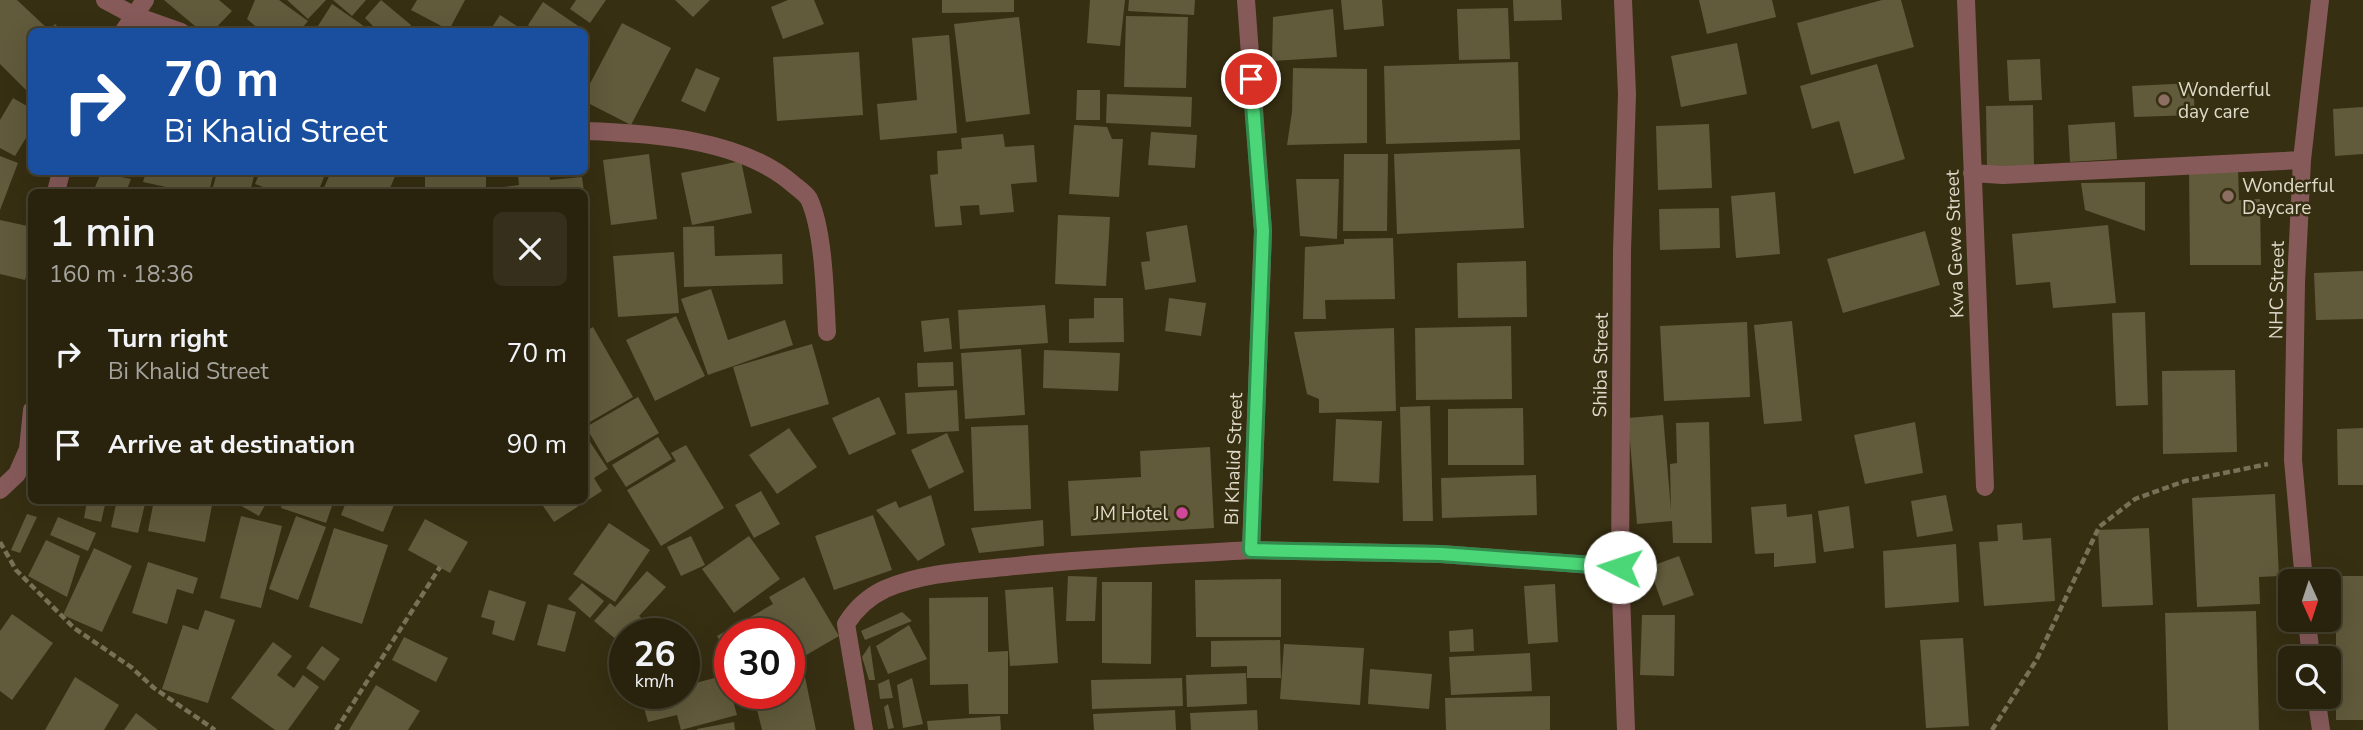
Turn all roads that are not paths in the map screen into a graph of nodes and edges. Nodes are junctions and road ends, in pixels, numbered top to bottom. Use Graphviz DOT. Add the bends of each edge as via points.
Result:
graph roads {
  1 [pos="105,0"];
  2 [pos="145,0"];
  3 [pos="1246,0"];
  4 [pos="1623,0"];
  5 [pos="1966,0"];
  6 [pos="2319,0"];
  7 [pos="134,15"];
  8 [pos="126,28"];
  9 [pos="170,28"];
  10 [pos="588,131"];
  11 [pos="2302,160"];
  12 [pos="1972,173"];
  13 [pos="827,332"];
  14 [pos="28,441"];
  15 [pos="1985,487"];
  16 [pos="0,490"];
  17 [pos="1251,550"];
  18 [pos="1620,567"];
  19 [pos="2303,569"];
  20 [pos="2318,709"];
  21 [pos="864,730"];
  22 [pos="1626,730"];
  23 [pos="2321,730"];
  1 -- 7 [label="street"];
  2 -- 7 [label="street"];
  3 -- 17 [label="street, Bi Khalid Street" via="1263,231"];
  4 -- 18 [label="street, Shiba Street" via="1627,93"];
  5 -- 12 [label="street, Kwa Gewe Street"];
  6 -- 11 [label="street, NHC Street"];
  7 -- 8 [label="street"];
  7 -- 9 [label="street"];
  10 -- 13 [label="street" via="655,136 722,148 779,171 808,198 824,278"];
  11 -- 12 [label="street"];
  11 -- 19 [label="street, NHC Street" via="2293,460"];
  12 -- 15 [label="street, Kwa Gewe Street"];
  14 -- 16 [label="street" via="17,474"];
  17 -- 18 [label="street, Bi Khalid Street" via="1441,554"];
  17 -- 21 [label="street" via="1048,562 918,578 883,590 858,606 846,624"];
  18 -- 22 [label="street, Shiba Street"];
  20 -- 23 [label="street"];
}
